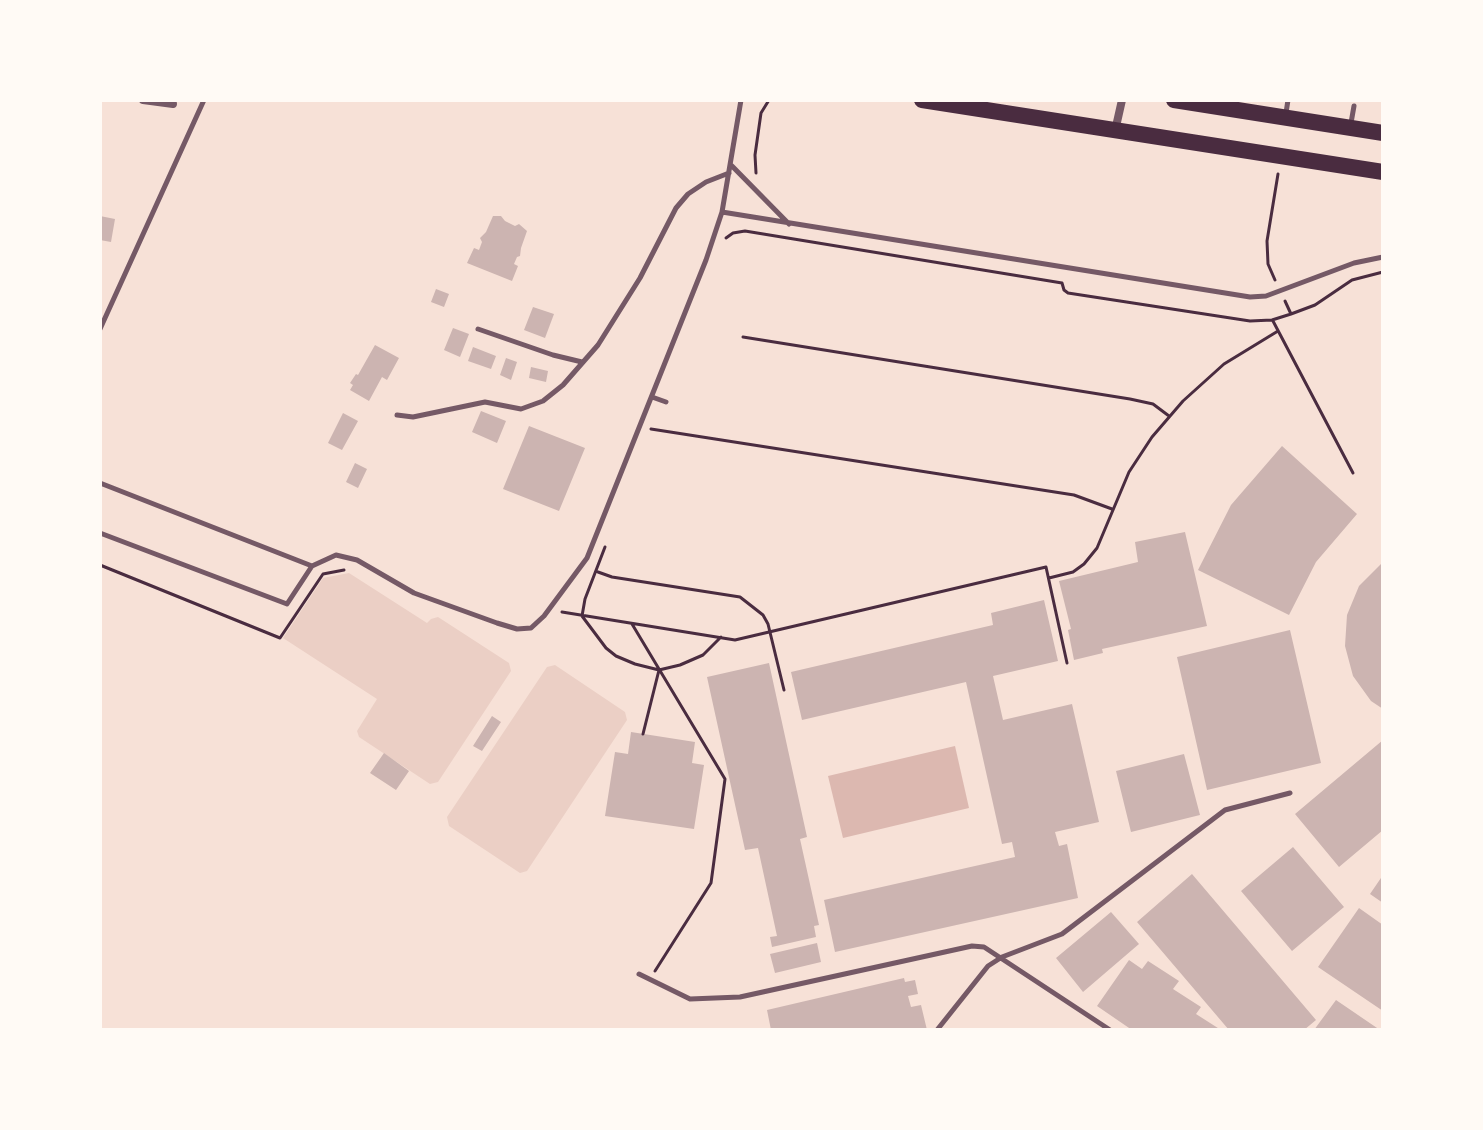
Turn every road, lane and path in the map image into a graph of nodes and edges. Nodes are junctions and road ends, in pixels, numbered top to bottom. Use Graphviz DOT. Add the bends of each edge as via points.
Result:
graph roads {
  1 [pos="143,100"];
  2 [pos="204,100"];
  3 [pos="741,100"];
  4 [pos="769,100"];
  5 [pos="922,100"];
  6 [pos="1122,100"];
  7 [pos="1174,100"];
  8 [pos="1288,100"];
  9 [pos="173,104"];
  10 [pos="1354,106"];
  11 [pos="1285,118"];
  12 [pos="1350,128"];
  13 [pos="1115,131"];
  14 [pos="1383,133"];
  15 [pos="730,169"];
  16 [pos="1383,172"];
  17 [pos="1278,174"];
  18 [pos="755,191"];
  19 [pos="722,212"];
  20 [pos="790,225"];
  21 [pos="724,241"];
  22 [pos="1383,257"];
  23 [pos="1383,272"];
  24 [pos="1280,291"];
  25 [pos="1291,314"];
  26 [pos="1272,320"];
  27 [pos="100,329"];
  28 [pos="478,329"];
  29 [pos="1278,331"];
  30 [pos="743,337"];
  31 [pos="582,362"];
  32 [pos="652,397"];
  33 [pos="664,401"];
  34 [pos="397,415"];
  35 [pos="1169,416"];
  36 [pos="651,429"];
  37 [pos="648,436"];
  38 [pos="1353,473"];
  39 [pos="100,483"];
  40 [pos="1112,509"];
  41 [pos="100,533"];
  42 [pos="608,536"];
  43 [pos="100,565"];
  44 [pos="312,566"];
  45 [pos="353,568"];
  46 [pos="598,572"];
  47 [pos="1049,578"];
  48 [pos="558,612"];
  49 [pos="582,616"];
  50 [pos="632,624"];
  51 [pos="771,632"];
  52 [pos="721,637"];
  53 [pos="1067,663"];
  54 [pos="659,670"];
  55 [pos="784,690"];
  56 [pos="643,734"];
  57 [pos="1290,793"];
  58 [pos="1002,957"];
  59 [pos="639,974"];
  60 [pos="651,978"];
  61 [pos="937,1030"];
  62 [pos="1110,1030"];
  1 -- 9 [label="street"];
  2 -- 27 [label="lane"];
  3 -- 15 [label="lane"];
  4 -- 18 [label="path" via="761,113 755,155 762,186"];
  5 -- 13 [label="main road"];
  6 -- 13 [label="street"];
  7 -- 11 [label="main road"];
  8 -- 11 [label="lane"];
  10 -- 12 [label="lane"];
  11 -- 12 [label="main road"];
  12 -- 14 [label="main road"];
  13 -- 16 [label="main road"];
  15 -- 18 [label="lane"];
  15 -- 19 [label="lane"];
  15 -- 31 [label="lane" via="688,194 676,208 640,278"];
  17 -- 24 [label="path" via="1267,252"];
  18 -- 20 [label="lane"];
  19 -- 20 [label="lane"];
  19 -- 32 [label="lane"];
  20 -- 24 [label="lane" via="1235,295"];
  21 -- 26 [label="path" via="745,231 1062,283 1068,293"];
  22 -- 24 [label="lane"];
  23 -- 25 [label="path" via="1352,280"];
  24 -- 25 [label="path"];
  25 -- 26 [label="path"];
  26 -- 29 [label="path"];
  28 -- 31 [label="lane"];
  29 -- 35 [label="path" via="1224,364"];
  29 -- 38 [label="path"];
  30 -- 35 [label="path" via="1130,399 1153,404"];
  31 -- 34 [label="lane" via="543,401 521,409 485,402 413,417"];
  32 -- 33 [label="lane"];
  32 -- 44 [label="lane" via="587,558 531,628 517,629 414,593 357,560 336,555"];
  33 -- 36 [label="path"];
  35 -- 40 [label="path" via="1129,472"];
  36 -- 37 [label="path"];
  36 -- 40 [label="path" via="1074,495"];
  39 -- 44 [label="lane"];
  40 -- 47 [label="path" via="1097,548 1084,564"];
  41 -- 44 [label="lane" via="287,604"];
  42 -- 46 [label="path"];
  43 -- 45 [label="path" via="280,638 323,574"];
  46 -- 49 [label="path"];
  46 -- 51 [label="path" via="740,597 763,615"];
  47 -- 51 [label="path" via="1046,567"];
  47 -- 53 [label="path"];
  48 -- 49 [label="path"];
  49 -- 50 [label="path"];
  49 -- 54 [label="path" via="616,656"];
  50 -- 52 [label="path"];
  50 -- 54 [label="path"];
  51 -- 52 [label="path" via="735,640"];
  51 -- 55 [label="path"];
  52 -- 54 [label="path" via="703,655"];
  54 -- 56 [label="path"];
  54 -- 60 [label="path" via="725,779 711,883"];
  57 -- 58 [label="lane" via="1225,810 1062,934"];
  58 -- 60 [label="lane" via="972,946 740,997 690,999"];
  58 -- 61 [label="lane" via="988,966"];
  58 -- 62 [label="lane"];
  59 -- 60 [label="lane"];
}
